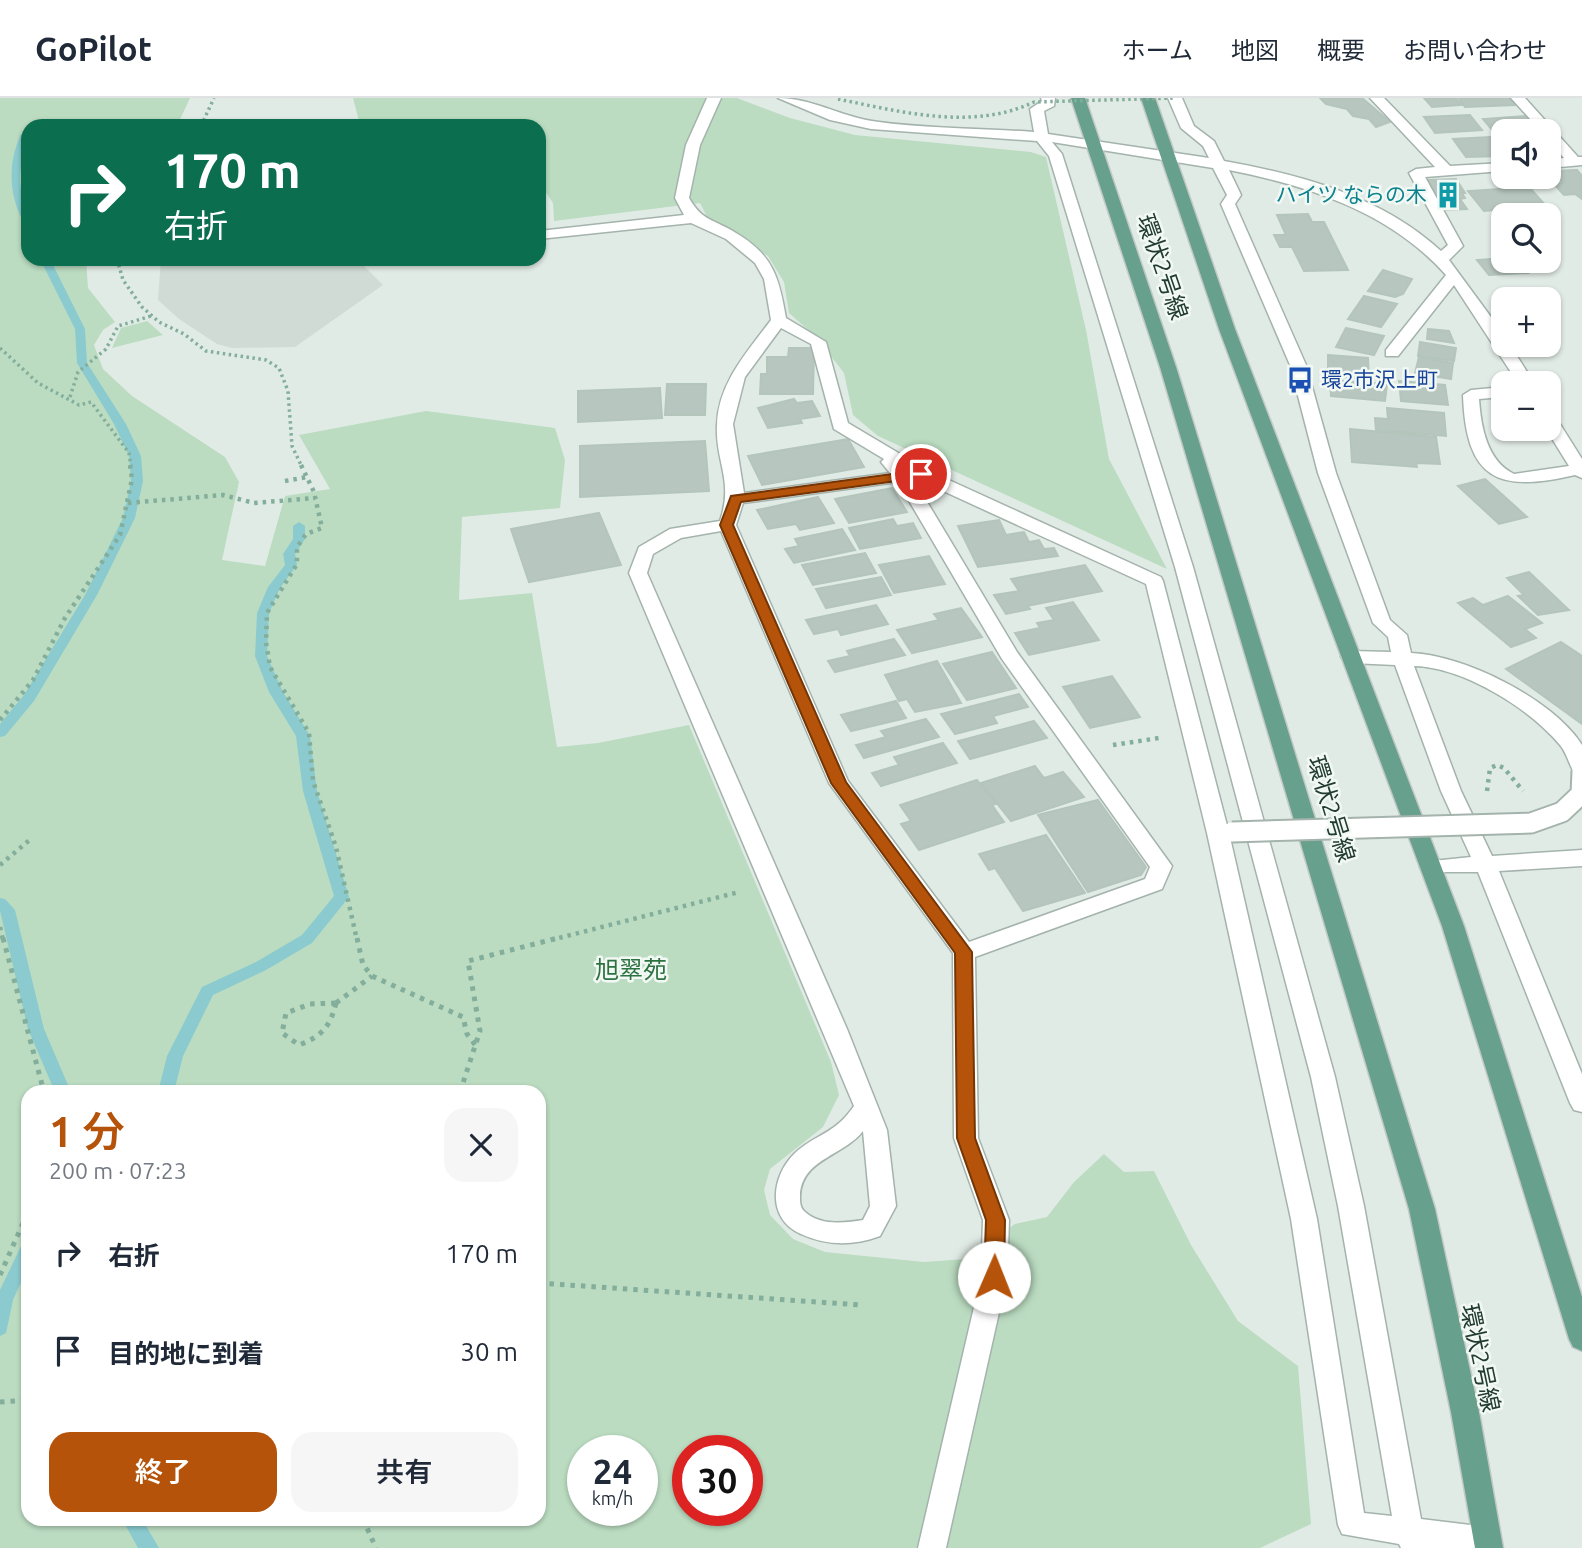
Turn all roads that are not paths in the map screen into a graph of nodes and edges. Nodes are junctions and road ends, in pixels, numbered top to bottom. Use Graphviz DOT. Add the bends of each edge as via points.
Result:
graph roads {
  1 [pos="714,98"];
  2 [pos="785,98"];
  3 [pos="1048,98"];
  4 [pos="1077,98"];
  5 [pos="1148,98"];
  6 [pos="1176,98"];
  7 [pos="1377,98"];
  8 [pos="1518,98"];
  9 [pos="1537,119"];
  10 [pos="1042,138"];
  11 [pos="1091,143"];
  12 [pos="1561,145"];
  13 [pos="1168,156"];
  14 [pos="1578,161"];
  15 [pos="1219,164"];
  16 [pos="1491,168"];
  17 [pos="1446,171"];
  18 [pos="694,218"];
  19 [pos="546,234"];
  20 [pos="1441,259"];
  21 [pos="1454,275"];
  22 [pos="779,320"];
  23 [pos="1392,354"];
  24 [pos="1518,371"];
  25 [pos="1491,393"];
  26 [pos="1561,439"];
  27 [pos="1581,470"];
  28 [pos="912,475"];
  29 [pos="736,499"];
  30 [pos="727,525"];
  31 [pos="1351,657"];
  32 [pos="1402,658"];
  33 [pos="1582,770"];
  34 [pos="1225,833"];
  35 [pos="1582,858"];
  36 [pos="1486,866"];
  37 [pos="1431,867"];
  38 [pos="964,952"];
  39 [pos="1582,1103"];
  40 [pos="866,1107"];
  41 [pos="1582,1339"];
  42 [pos="1413,1541"];
  43 [pos="1488,1544"];
  44 [pos="932,1548"];
  1 -- 18 [label="street" via="693,145 682,198"];
  2 -- 10 [label="street" via="871,125"];
  3 -- 10 [label="street" via="1049,103 1037,109"];
  4 -- 11 [label="main road, 環状2号線"];
  5 -- 13 [label="main road, 環状2号線"];
  6 -- 15 [label="street" via="1188,128 1209,144"];
  7 -- 17 [label="street"];
  8 -- 9 [label="street"];
  10 -- 11 [label="street"];
  10 -- 42 [label="street" via="1045,148 1055,154 1184,567 1323,1077"];
  11 -- 13 [label="street"];
  11 -- 43 [label="main road, 環状2号線" via="1168,367 1422,1209"];
  12 -- 14 [label="street"];
  13 -- 15 [label="street"];
  13 -- 31 [label="main road, 環状2号線" via="1227,330"];
  15 -- 20 [label="street" via="1297,182 1348,201 1421,241"];
  15 -- 32 [label="street" via="1234,195 1228,204 1298,365 1327,473 1382,623 1397,635"];
  16 -- 17 [label="street"];
  17 -- 20 [label="street" via="1416,173 1456,246"];
  18 -- 19 [label="street"];
  18 -- 22 [label="street" via="731,236 761,260 772,279"];
  20 -- 21 [label="street"];
  21 -- 23 [label="street"];
  21 -- 24 [label="street"];
  22 -- 28 [label="street" via="818,342 840,425"];
  22 -- 29 [label="street" via="737,377 725,424"];
  25 -- 27 [label="street" via="1471,395 1477,437 1491,465 1507,478"];
  26 -- 27 [label="street"];
  28 -- 29 [label="street"];
  28 -- 34 [label="street" via="1154,581"];
  28 -- 38 [label="street" via="1009,655 1161,866 1154,884"];
  29 -- 30 [label="street"];
  30 -- 38 [label="street" via="839,783"];
  30 -- 40 [label="street" via="676,533 645,551 638,573"];
  31 -- 32 [label="street"];
  31 -- 37 [label="main road, 環状2号線"];
  32 -- 33 [label="street" via="1432,660 1486,678 1550,721 1572,745"];
  32 -- 36 [label="street" via="1451,790"];
  33 -- 34 [label="street, bridge" via="1581,794 1562,812 1531,823"];
  34 -- 42 [label="street" via="1304,1219 1352,1525"];
  35 -- 36 [label="street"];
  36 -- 37 [label="street"];
  36 -- 39 [label="street"];
  37 -- 41 [label="main road, 環状2号線"];
  38 -- 44 [label="street" via="966,1138 996,1220 994,1277"];
  40 -- 40 [label="street" via="848,1132 805,1158 791,1178 786,1202 795,1219 817,1231 843,1235 871,1229 883,1206 875,1130"];
  42 -- 43 [label="street"];
}
